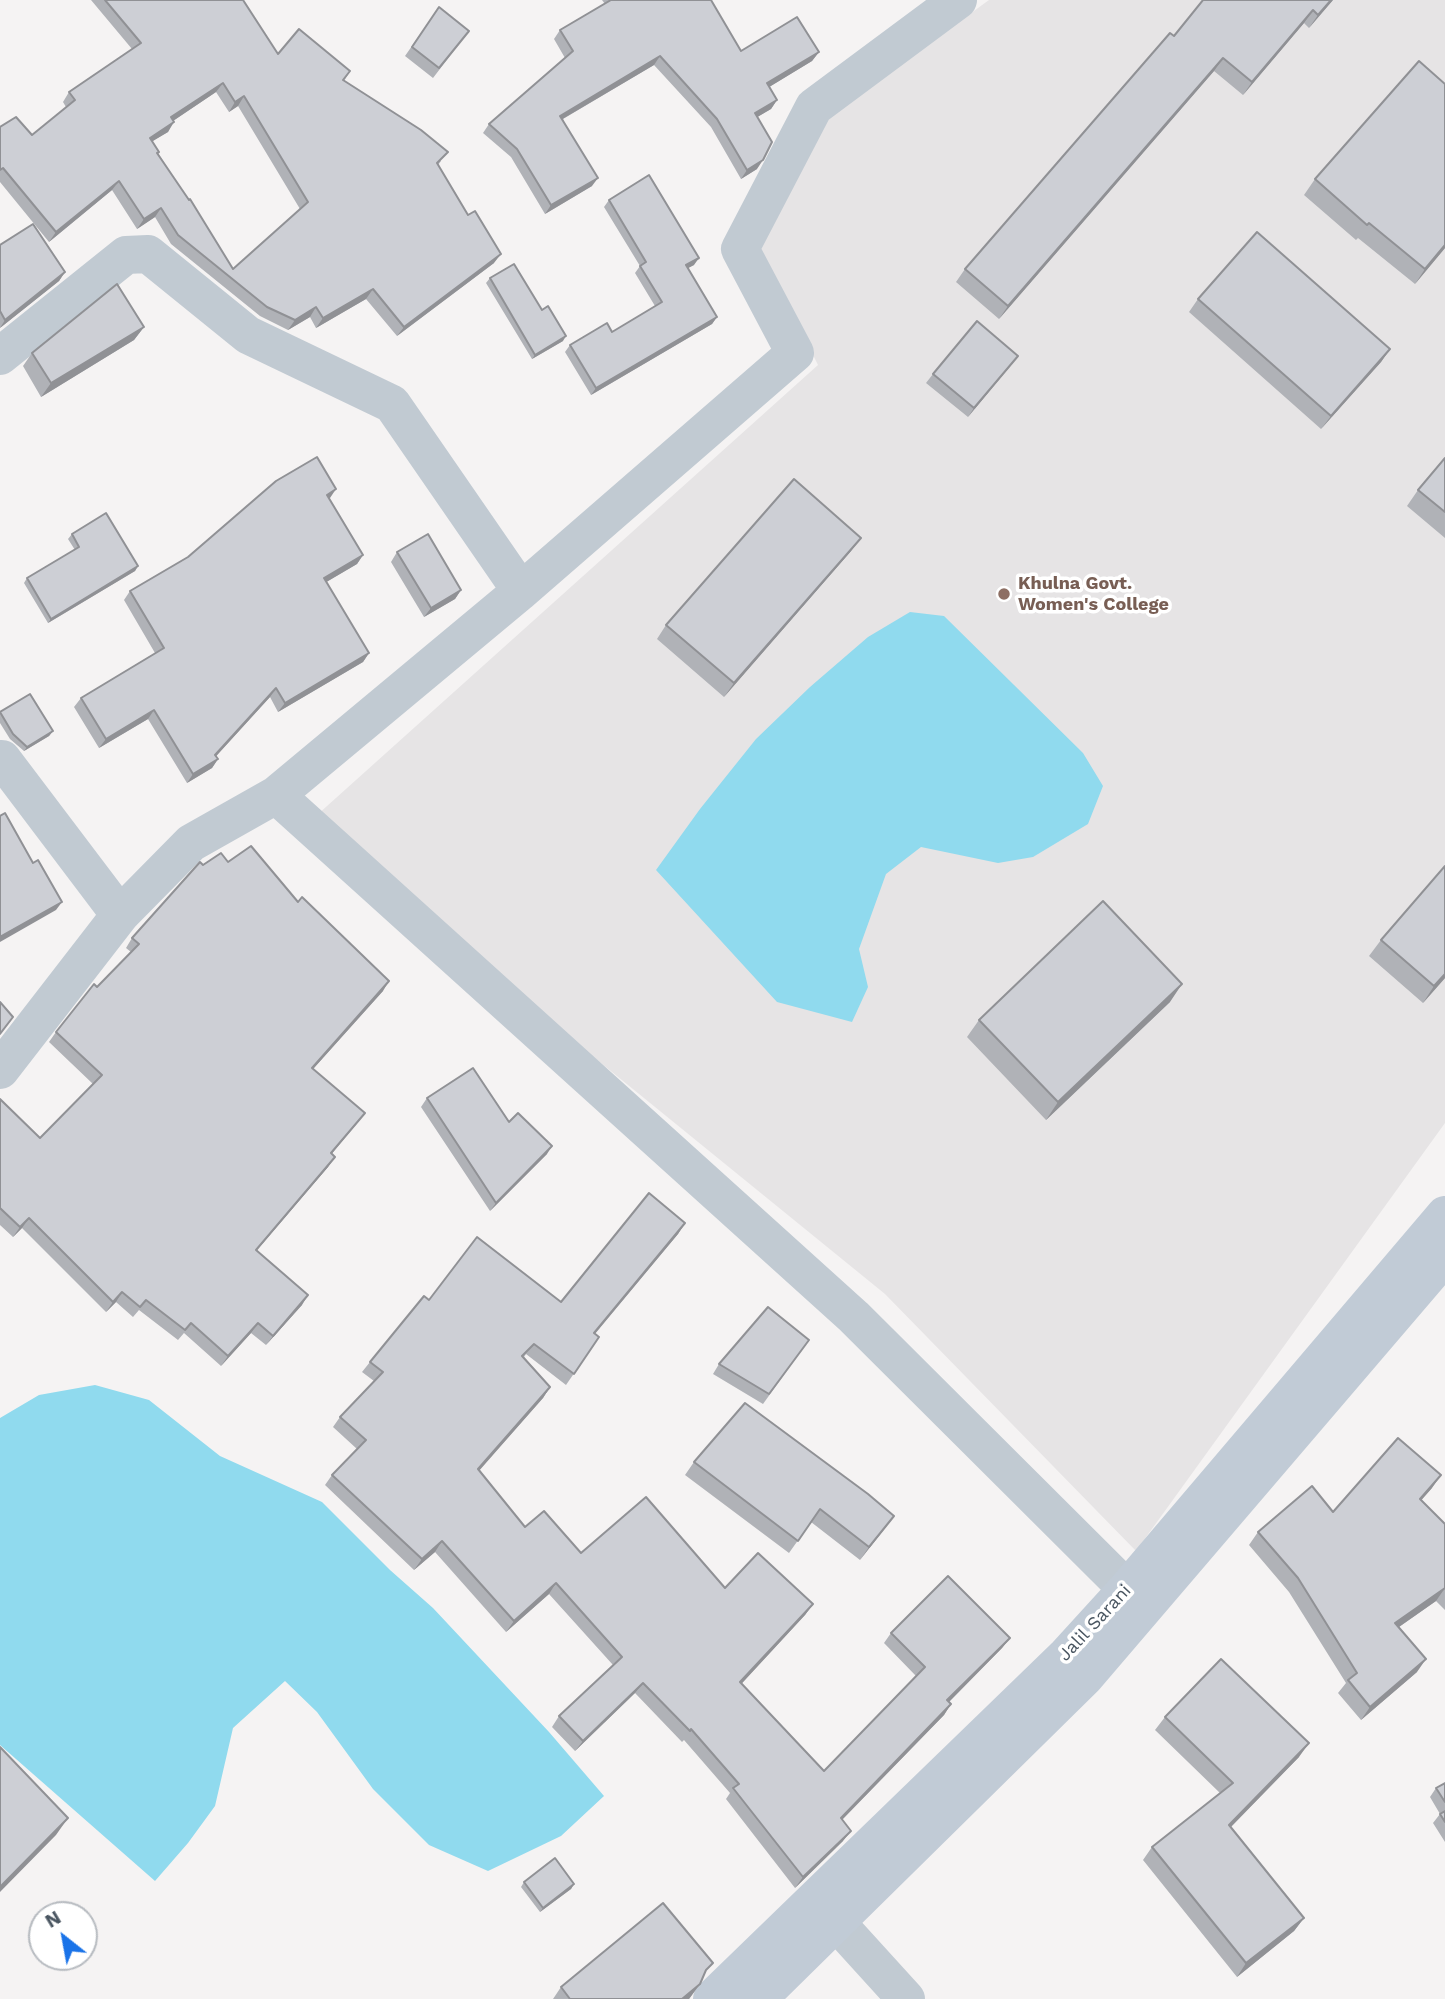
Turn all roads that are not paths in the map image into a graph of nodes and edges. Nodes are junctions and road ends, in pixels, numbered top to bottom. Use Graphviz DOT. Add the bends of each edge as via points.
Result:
graph roads {
  1 [pos="958,0"];
  2 [pos="0,356"];
  3 [pos="521,591"];
  4 [pos="0,760"];
  5 [pos="276,794"];
  6 [pos="120,915"];
  7 [pos="0,1070"];
  8 [pos="1445,1215"];
  9 [pos="1445,1256"];
  10 [pos="1127,1589"];
  11 [pos="836,1922"];
  12 [pos="712,1999"];
  13 [pos="758,1999"];
  14 [pos="906,1999"];
  1 -- 3 [label="street" via="814,107 740,249 795,353"];
  2 -- 3 [label="street" via="126,255 148,254 248,335 392,404"];
  3 -- 5 [label="street"];
  4 -- 6 [label="street"];
  5 -- 6 [label="street" via="191,843"];
  5 -- 10 [label="street" via="854,1317"];
  6 -- 7 [label="street"];
  8 -- 10 [label="main road, Jalil Sarani"];
  9 -- 11 [label="main road, Jalil Sarani" via="1085,1677"];
  10 -- 12 [label="main road, Jalil Sarani" via="1065,1657"];
  11 -- 13 [label="main road, Jalil Sarani"];
  11 -- 14 [label="street"];
}
